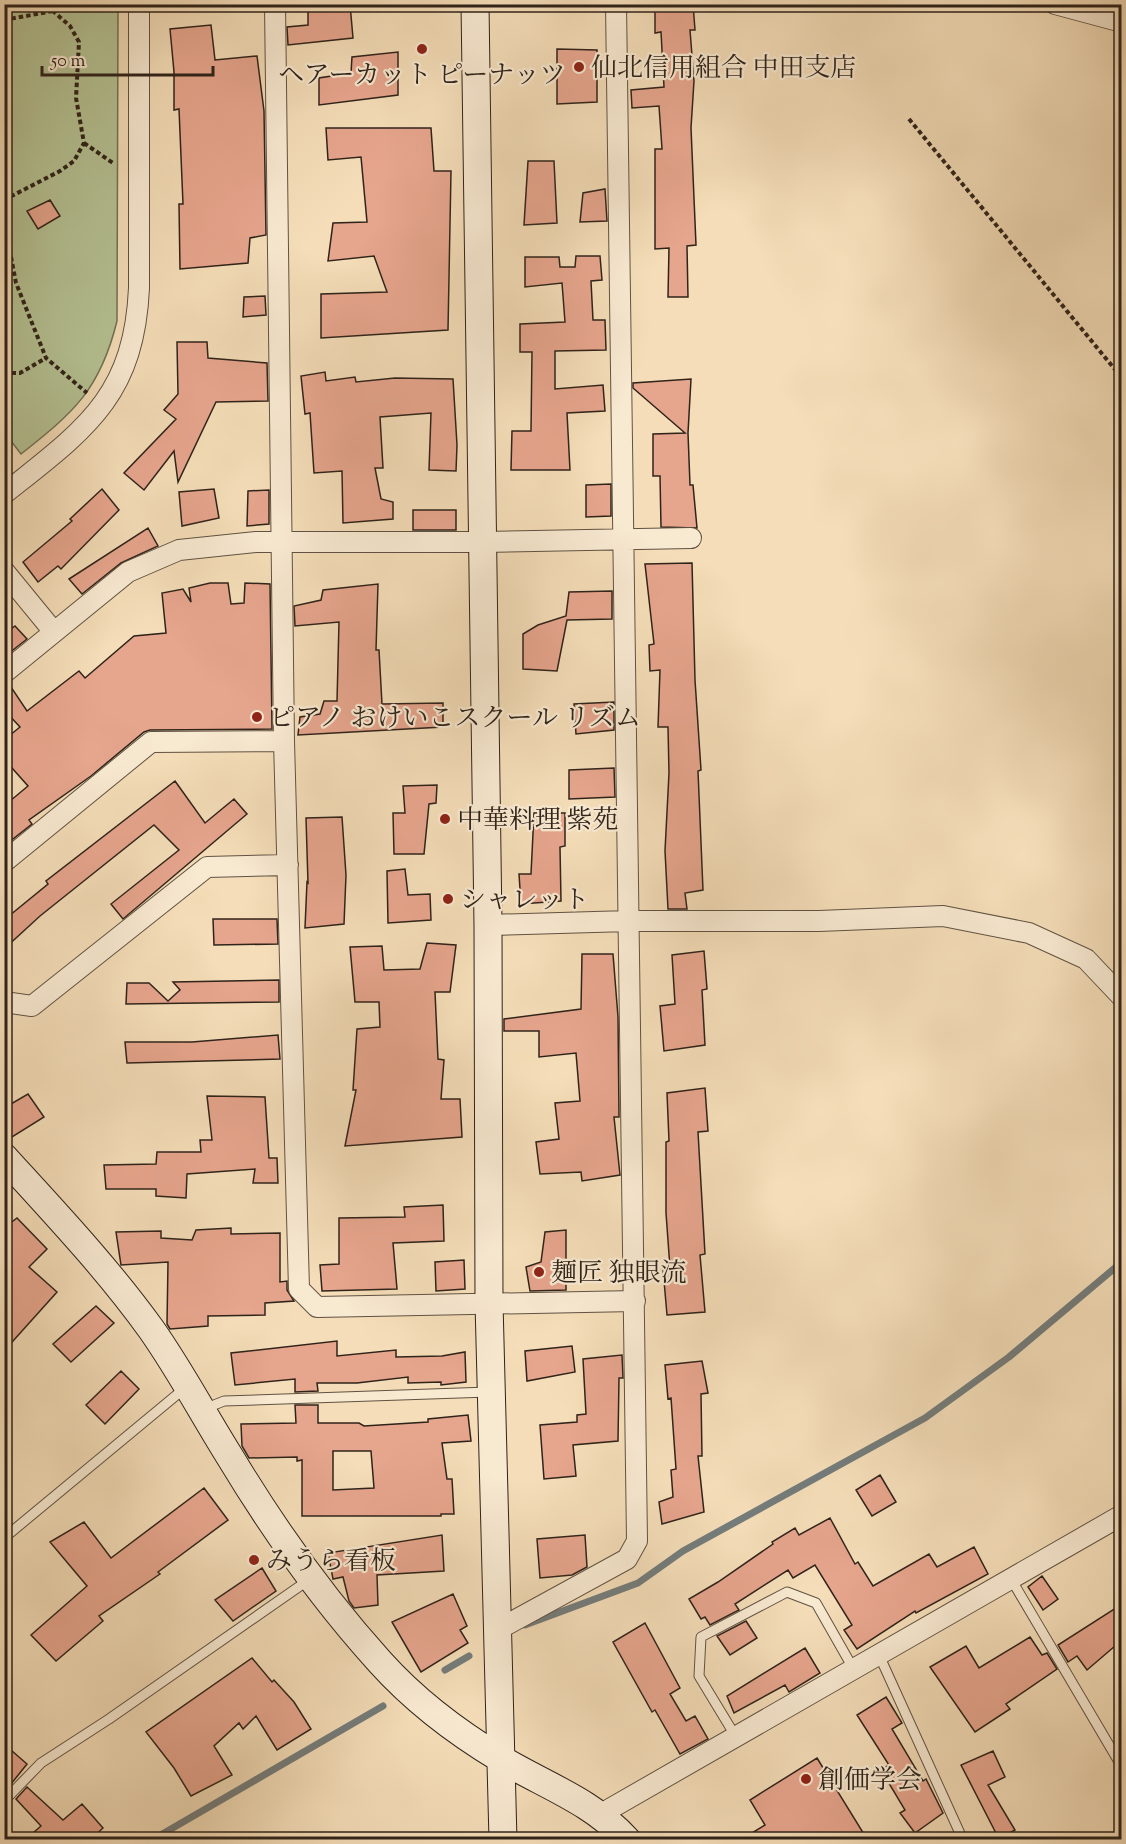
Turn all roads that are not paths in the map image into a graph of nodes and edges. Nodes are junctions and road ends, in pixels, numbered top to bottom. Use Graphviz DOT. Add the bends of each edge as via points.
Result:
graph roads {
  1 [pos="139,4"];
  2 [pos="275,4"];
  3 [pos="475,4"];
  4 [pos="616,4"];
  5 [pos="1055,4"];
  6 [pos="1122,22"];
  7 [pos="4,494"];
  8 [pos="691,538"];
  9 [pos="625,540"];
  10 [pos="483,542"];
  11 [pos="283,543"];
  12 [pos="4,571"];
  13 [pos="54,632"];
  14 [pos="4,673"];
  15 [pos="284,741"];
  16 [pos="4,861"];
  17 [pos="288,865"];
  18 [pos="629,921"];
  19 [pos="488,925"];
  20 [pos="1122,997"];
  21 [pos="4,1002"];
  22 [pos="4,1157"];
  23 [pos="635,1301"];
  24 [pos="489,1303"];
  25 [pos="189,1385"];
  26 [pos="492,1392"];
  27 [pos="202,1409"];
  28 [pos="1122,1515"];
  29 [pos="4,1539"];
  30 [pos="310,1579"];
  31 [pos="1011,1579"];
  32 [pos="499,1629"];
  33 [pos="879,1655"];
  34 [pos="853,1668"];
  35 [pos="736,1737"];
  36 [pos="502,1760"];
  37 [pos="1122,1767"];
  38 [pos="4,1801"];
  39 [pos="601,1814"];
  40 [pos="503,1839"];
  41 [pos="627,1839"];
  42 [pos="963,1839"];
  1 -- 7 [label="street" via="139,288 133,346 102,408 68,442"];
  2 -- 11 [label="street"];
  3 -- 10 [label="street"];
  4 -- 9 [label="street"];
  5 -- 6 [label="street"];
  8 -- 9 [label="street"];
  9 -- 10 [label="street"];
  9 -- 18 [label="street"];
  10 -- 11 [label="street"];
  10 -- 19 [label="street"];
  11 -- 13 [label="street" via="202,546 155,558 128,572"];
  11 -- 15 [label="street"];
  12 -- 13 [label="street"];
  13 -- 14 [label="street"];
  15 -- 16 [label="street" via="151,742"];
  15 -- 17 [label="street"];
  17 -- 21 [label="street" via="207,867 32,1006"];
  17 -- 24 [label="street" via="298,1289 317,1307"];
  18 -- 19 [label="street"];
  18 -- 20 [label="street" via="819,921 943,916 1029,933 1086,959"];
  18 -- 23 [label="street"];
  19 -- 24 [label="street"];
  22 -- 25 [label="street" via="105,1269"];
  23 -- 24 [label="street"];
  23 -- 32 [label="street" via="637,1541 627,1559"];
  24 -- 26 [label="street"];
  25 -- 27 [label="street"];
  25 -- 29 [label="lane"];
  26 -- 27 [label="lane" via="224,1401"];
  26 -- 32 [label="street"];
  27 -- 30 [label="street"];
  28 -- 31 [label="street"];
  30 -- 36 [label="street" via="380,1663 414,1697"];
  30 -- 38 [label="lane" via="40,1763"];
  31 -- 33 [label="street"];
  31 -- 37 [label="lane"];
  32 -- 36 [label="street"];
  33 -- 34 [label="street"];
  33 -- 42 [label="lane"];
  34 -- 35 [label="street"];
  34 -- 35 [label="lane" via="816,1603 787,1592 701,1637 699,1676"];
  35 -- 39 [label="street"];
  36 -- 39 [label="street"];
  36 -- 40 [label="street"];
  39 -- 41 [label="street"];
}
